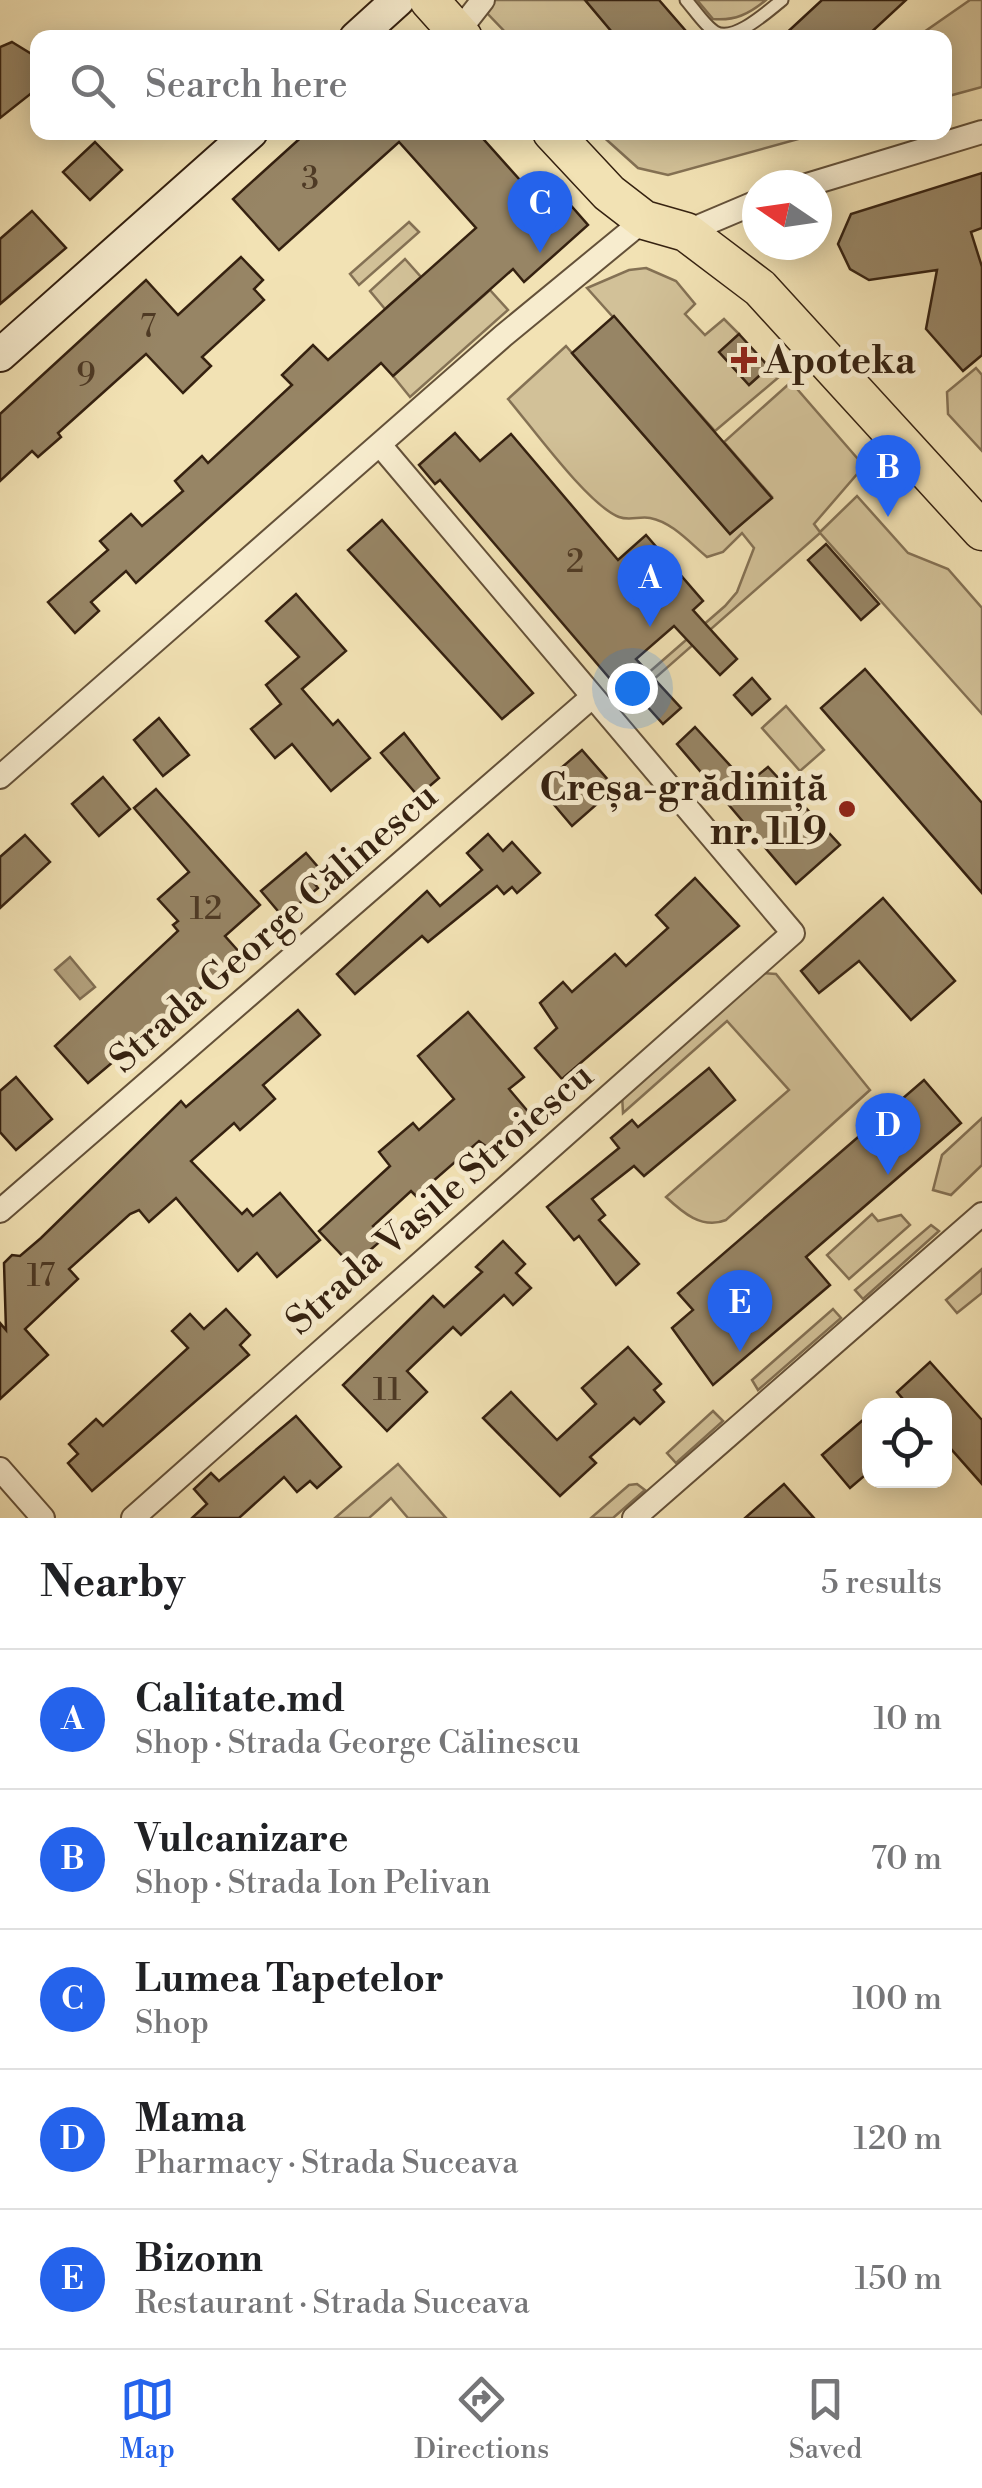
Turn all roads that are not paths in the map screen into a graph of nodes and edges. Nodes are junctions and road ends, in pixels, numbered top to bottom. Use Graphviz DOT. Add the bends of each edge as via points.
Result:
graph roads {
  1 [pos="398,0"];
  2 [pos="429,0"];
  3 [pos="483,0"];
  4 [pos="686,0"];
  5 [pos="782,0"];
  6 [pos="365,30"];
  7 [pos="456,30"];
  8 [pos="464,30"];
  9 [pos="713,30"];
  10 [pos="732,30"];
  11 [pos="982,132"];
  12 [pos="242,140"];
  13 [pos="559,140"];
  14 [pos="832,177"];
  15 [pos="742,208"];
  16 [pos="644,220"];
  17 [pos="686,232"];
  18 [pos="0,355"];
  19 [pos="380,445"];
  20 [pos="982,532"];
  21 [pos="592,697"];
  22 [pos="0,777"];
  23 [pos="0,1211"];
  24 [pos="982,1214"];
  25 [pos="0,1469"];
  26 [pos="44,1518"];
  27 [pos="133,1518"];
  28 [pos="634,1518"];
  1 -- 6 [label="main road"];
  2 -- 7 [label="main road"];
  3 -- 8 [label="street"];
  4 -- 9 [label="lane"];
  5 -- 10 [label="lane"];
  11 -- 14 [label="street"];
  12 -- 18 [label="main road"];
  13 -- 16 [label="main road"];
  15 -- 17 [label="street"];
  16 -- 17 [label="main road"];
  16 -- 19 [label="street"];
  17 -- 20 [label="main road" via="760,288"];
  19 -- 21 [label="street"];
  19 -- 22 [label="street"];
  21 -- 23 [label="street, Strada George Călinescu"];
  21 -- 27 [label="street, Strada Vasile Stroiescu" via="793,933"];
  24 -- 28 [label="street"];
  25 -- 26 [label="street"];
}
